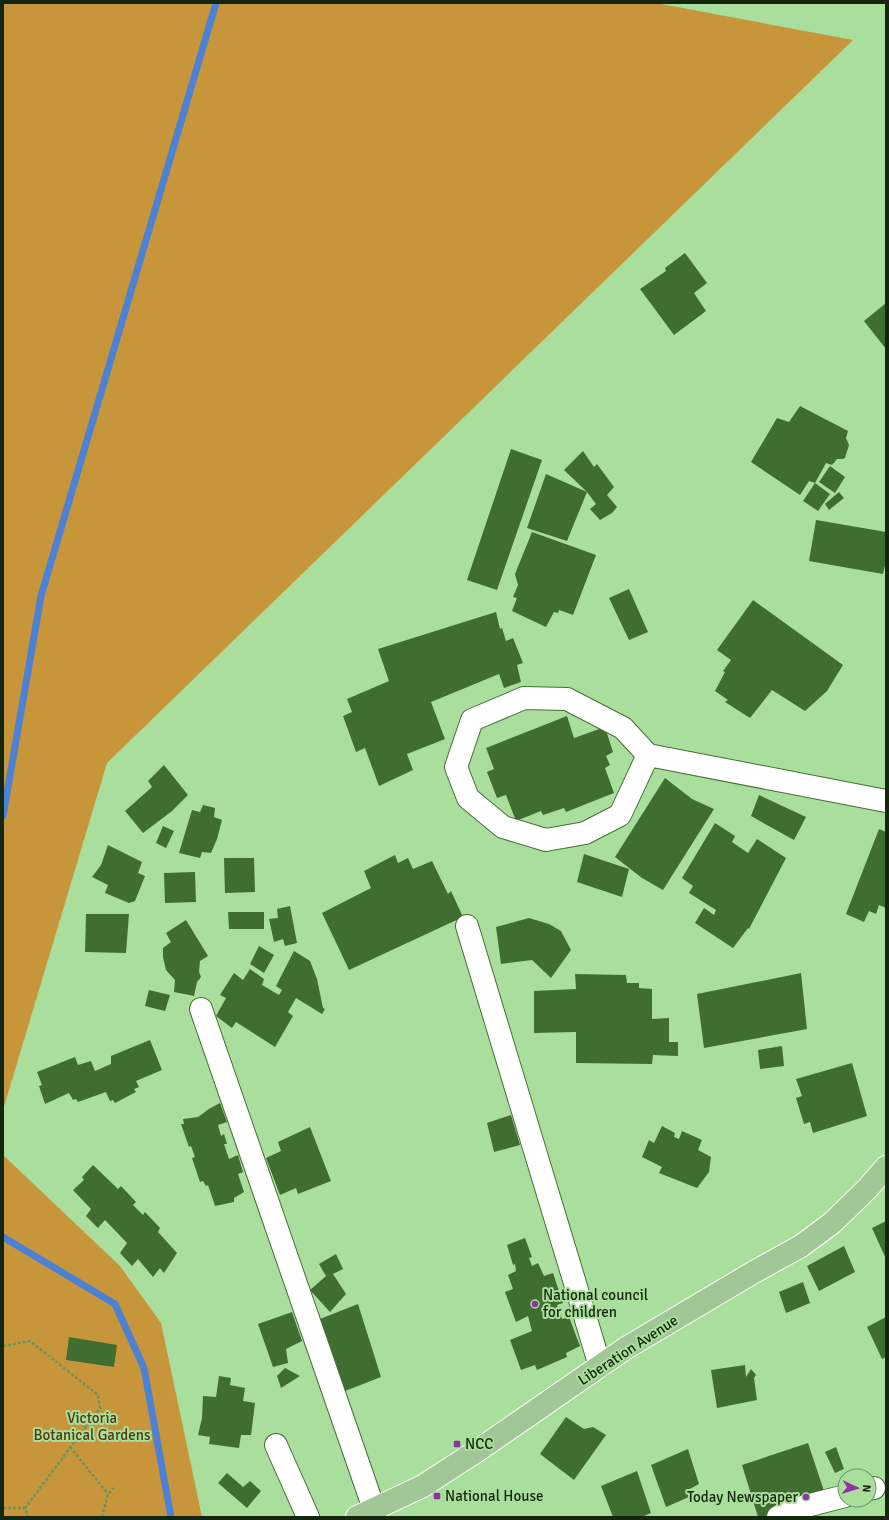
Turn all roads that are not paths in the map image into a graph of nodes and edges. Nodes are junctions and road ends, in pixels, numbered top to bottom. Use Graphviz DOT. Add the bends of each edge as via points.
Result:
graph roads {
  1 [pos="648,755"];
  2 [pos="886,800"];
  3 [pos="467,926"];
  4 [pos="201,1009"];
  5 [pos="886,1167"];
  6 [pos="600,1366"];
  7 [pos="276,1445"];
  8 [pos="837,1498"];
  9 [pos="365,1513"];
  10 [pos="308,1517"];
  11 [pos="778,1517"];
  1 -- 1 [label="lane" via="623,728 567,699 524,698 472,720 456,767 468,798 502,827 546,840 585,833 620,815"];
  1 -- 2 [label="lane"];
  3 -- 6 [label="lane"];
  4 -- 9 [label="lane"];
  5 -- 6 [label="main road, Liberation Avenue" via="832,1223 801,1246 626,1348"];
  6 -- 9 [label="main road, Liberation Avenue" via="429,1482"];
  7 -- 10 [label="lane"];
  8 -- 11 [label="lane" via="791,1510"];
}
